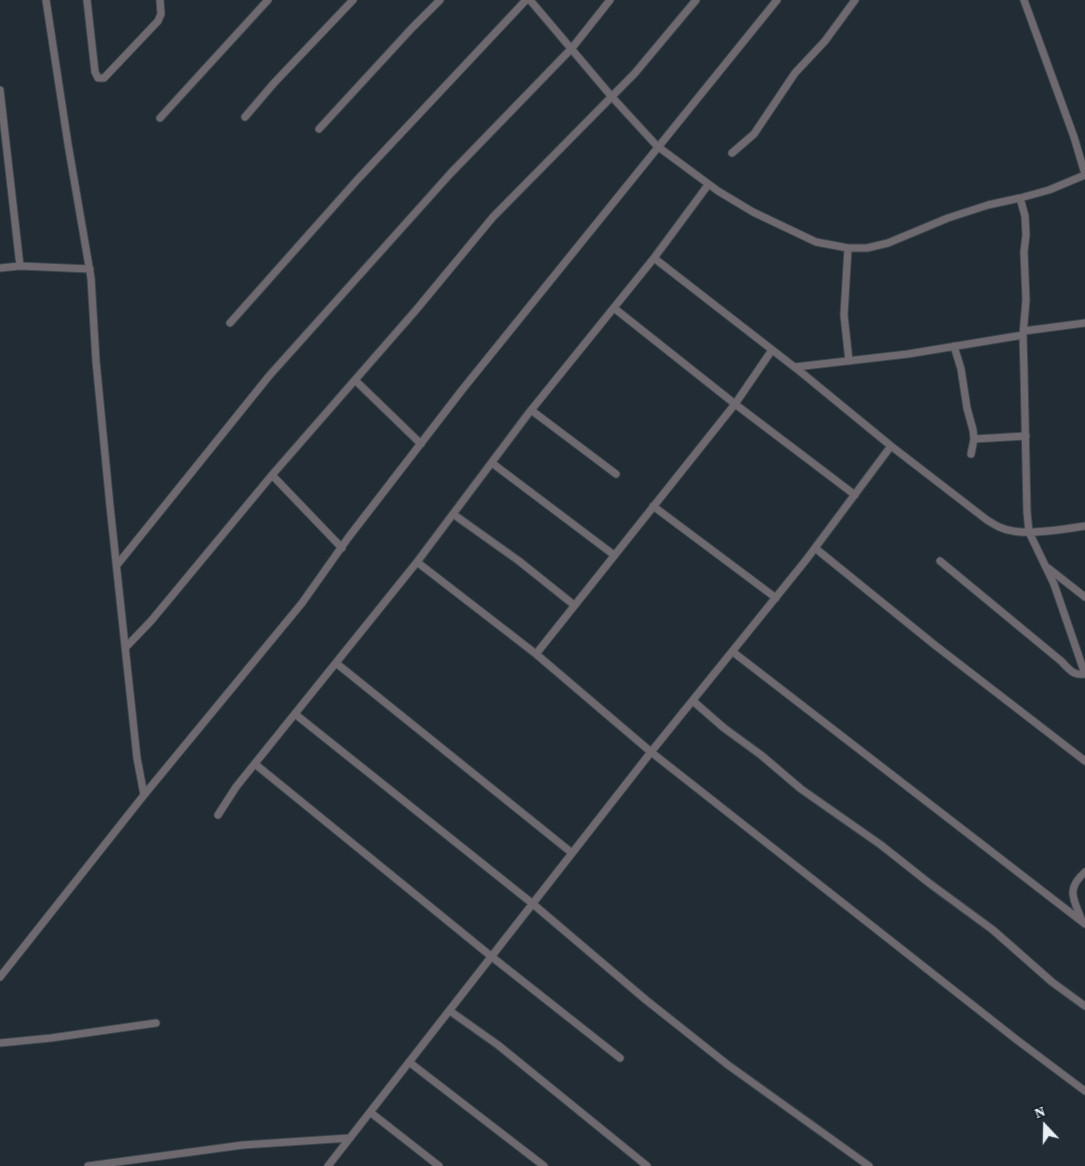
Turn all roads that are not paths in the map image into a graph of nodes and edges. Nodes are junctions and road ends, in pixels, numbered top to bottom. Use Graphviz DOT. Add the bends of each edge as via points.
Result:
graph roads {
  1 [pos="46,0"];
  2 [pos="87,0"];
  3 [pos="160,0"];
  4 [pos="268,0"];
  5 [pos="353,0"];
  6 [pos="440,0"];
  7 [pos="528,0"];
  8 [pos="610,0"];
  9 [pos="696,0"];
  10 [pos="776,0"];
  11 [pos="855,0"];
  12 [pos="1024,0"];
  13 [pos="572,48"];
  14 [pos="0,90"];
  15 [pos="612,97"];
  16 [pos="245,117"];
  17 [pos="160,118"];
  18 [pos="319,129"];
  19 [pos="657,146"];
  20 [pos="732,153"];
  21 [pos="1085,175"];
  22 [pos="708,185"];
  23 [pos="1020,198"];
  24 [pos="848,248"];
  25 [pos="654,258"];
  26 [pos="20,266"];
  27 [pos="0,268"];
  28 [pos="90,269"];
  29 [pos="433,290"];
  30 [pos="614,308"];
  31 [pos="230,323"];
  32 [pos="1084,324"];
  33 [pos="1024,333"];
  34 [pos="954,346"];
  35 [pos="772,350"];
  36 [pos="849,361"];
  37 [pos="795,368"];
  38 [pos="356,381"];
  39 [pos="735,404"];
  40 [pos="531,410"];
  41 [pos="1026,436"];
  42 [pos="974,439"];
  43 [pos="421,444"];
  44 [pos="891,446"];
  45 [pos="971,454"];
  46 [pos="492,462"];
  47 [pos="616,474"];
  48 [pos="272,475"];
  49 [pos="855,495"];
  50 [pos="653,506"];
  51 [pos="453,514"];
  52 [pos="1085,526"];
  53 [pos="1029,532"];
  54 [pos="342,548"];
  55 [pos="815,548"];
  56 [pos="614,555"];
  57 [pos="417,562"];
  58 [pos="940,562"];
  59 [pos="117,565"];
  60 [pos="1046,566"];
  61 [pos="1085,597"];
  62 [pos="776,598"];
  63 [pos="574,605"];
  64 [pos="126,647"];
  65 [pos="733,652"];
  66 [pos="536,654"];
  67 [pos="336,663"];
  68 [pos="693,701"];
  69 [pos="295,714"];
  70 [pos="651,752"];
  71 [pos="1085,761"];
  72 [pos="255,764"];
  73 [pos="144,795"];
  74 [pos="218,815"];
  75 [pos="572,853"];
  76 [pos="1085,872"];
  77 [pos="533,904"];
  78 [pos="1084,925"];
  79 [pos="492,957"];
  80 [pos="0,977"];
  81 [pos="1085,1006"];
  82 [pos="450,1011"];
  83 [pos="156,1023"];
  84 [pos="0,1043"];
  85 [pos="620,1058"];
  86 [pos="409,1062"];
  87 [pos="1085,1091"];
  88 [pos="370,1112"];
  89 [pos="350,1138"];
  90 [pos="330,1165"];
  91 [pos="88,1166"];
  92 [pos="439,1166"];
  93 [pos="544,1166"];
  94 [pos="647,1166"];
  95 [pos="869,1166"];
  1 -- 28 [label="street"];
  2 -- 3 [label="street" via="95,72 100,79 158,21 162,14"];
  4 -- 17 [label="street"];
  5 -- 16 [label="street"];
  6 -- 18 [label="street"];
  7 -- 13 [label="street"];
  7 -- 31 [label="street" via="358,179"];
  8 -- 13 [label="street"];
  9 -- 15 [label="street"];
  10 -- 19 [label="street"];
  11 -- 20 [label="street" via="825,41 795,73 754,134"];
  12 -- 21 [label="street"];
  13 -- 15 [label="street"];
  13 -- 59 [label="street" via="450,174 269,376"];
  14 -- 26 [label="street"];
  15 -- 19 [label="street"];
  15 -- 48 [label="street" via="493,217"];
  19 -- 22 [label="street"];
  19 -- 43 [label="street"];
  21 -- 23 [label="street"];
  22 -- 24 [label="street" via="753,212 816,242"];
  22 -- 25 [label="street"];
  23 -- 24 [label="street" via="948,218 888,243"];
  23 -- 33 [label="street" via="1026,234"];
  24 -- 36 [label="street" via="844,315"];
  25 -- 30 [label="street"];
  25 -- 35 [label="street"];
  26 -- 27 [label="street"];
  26 -- 28 [label="street"];
  28 -- 59 [label="street"];
  29 -- 38 [label="street"];
  30 -- 39 [label="street"];
  30 -- 40 [label="street"];
  32 -- 33 [label="street"];
  33 -- 34 [label="street"];
  33 -- 41 [label="street"];
  34 -- 36 [label="street"];
  34 -- 42 [label="street"];
  35 -- 37 [label="street"];
  35 -- 39 [label="street"];
  36 -- 37 [label="street"];
  37 -- 44 [label="street"];
  38 -- 43 [label="street"];
  38 -- 48 [label="street"];
  39 -- 49 [label="street"];
  39 -- 50 [label="street"];
  40 -- 46 [label="street"];
  40 -- 47 [label="street"];
  41 -- 42 [label="street"];
  41 -- 53 [label="street"];
  42 -- 45 [label="street"];
  43 -- 54 [label="street"];
  44 -- 49 [label="street"];
  44 -- 53 [label="street" via="987,520 1005,530"];
  46 -- 51 [label="street"];
  46 -- 56 [label="street"];
  48 -- 54 [label="street"];
  48 -- 64 [label="street" via="151,622"];
  49 -- 55 [label="street"];
  50 -- 56 [label="street"];
  50 -- 62 [label="street"];
  51 -- 57 [label="street"];
  51 -- 63 [label="street"];
  52 -- 53 [label="street"];
  53 -- 60 [label="street"];
  54 -- 73 [label="street" via="302,603"];
  55 -- 62 [label="street"];
  55 -- 71 [label="street"];
  56 -- 63 [label="street"];
  57 -- 66 [label="street"];
  57 -- 67 [label="street"];
  58 -- 60 [label="street" via="1073,673 1085,674"];
  59 -- 64 [label="street"];
  60 -- 61 [label="street"];
  62 -- 65 [label="street"];
  63 -- 66 [label="street"];
  64 -- 73 [label="street" via="138,771"];
  65 -- 68 [label="street"];
  65 -- 78 [label="street"];
  66 -- 70 [label="street"];
  67 -- 69 [label="street"];
  67 -- 75 [label="street"];
  68 -- 70 [label="street"];
  68 -- 81 [label="street" via="801,789 993,930 1052,982"];
  69 -- 72 [label="street"];
  69 -- 77 [label="street"];
  70 -- 75 [label="street"];
  70 -- 87 [label="street"];
  72 -- 74 [label="street"];
  72 -- 79 [label="street"];
  73 -- 80 [label="street"];
  75 -- 77 [label="street"];
  76 -- 78 [label="street" via="1072,889"];
  77 -- 79 [label="street"];
  77 -- 95 [label="street" via="728,1066"];
  79 -- 82 [label="street"];
  79 -- 85 [label="street"];
  82 -- 86 [label="street"];
  82 -- 94 [label="street" via="498,1045"];
  83 -- 84 [label="street"];
  86 -- 88 [label="street"];
  86 -- 93 [label="street"];
  88 -- 89 [label="street"];
  88 -- 92 [label="street"];
  89 -- 90 [label="street"];
  89 -- 91 [label="street" via="243,1145"];
}
